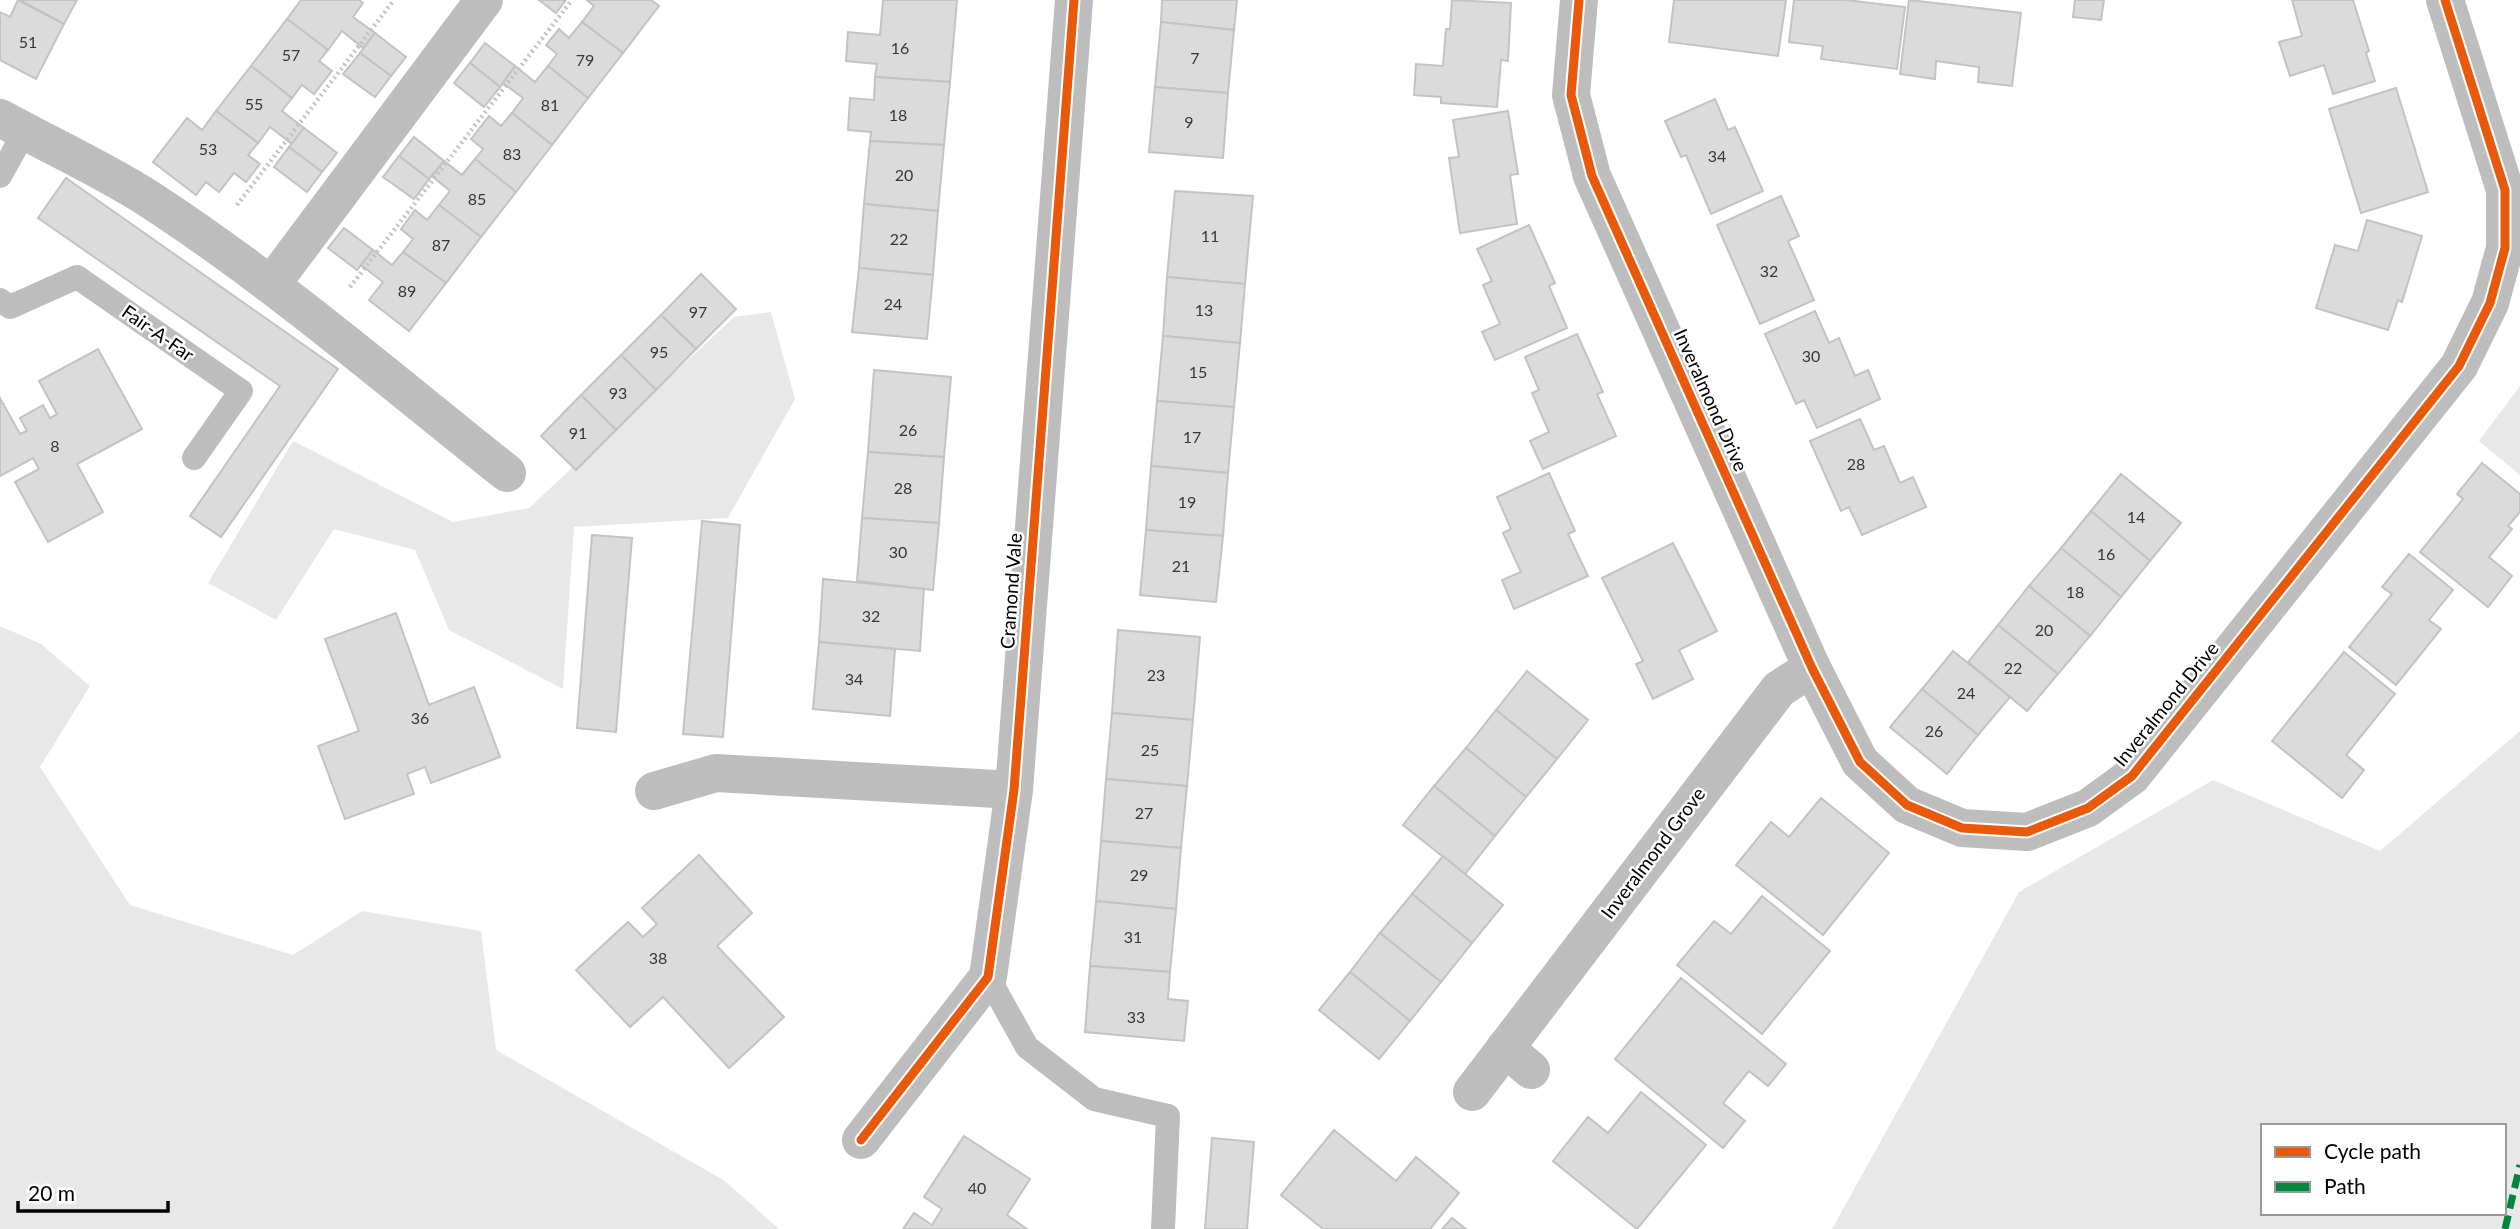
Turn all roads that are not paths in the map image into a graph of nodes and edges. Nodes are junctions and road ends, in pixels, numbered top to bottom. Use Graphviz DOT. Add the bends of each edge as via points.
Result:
graph roads {
  1 [pos="484,0"];
  2 [pos="1074,0"];
  3 [pos="1579,0"];
  4 [pos="2445,0"];
  5 [pos="12,124"];
  6 [pos="0,176"];
  7 [pos="271,285"];
  8 [pos="0,300"];
  9 [pos="194,458"];
  10 [pos="508,473"];
  11 [pos="1812,668"];
  12 [pos="1014,790"];
  13 [pos="654,791"];
  14 [pos="988,977"];
  15 [pos="1472,1092"];
  16 [pos="861,1140"];
  17 [pos="1163,1229"];
  1 -- 7 [label="street"];
  2 -- 12 [label="street, Cramond Vale"];
  3 -- 11 [label="street, Inveralmond Drive" via="1570,95 1592,176"];
  4 -- 11 [label="street, Inveralmond Drive" via="2505,190 2505,248 2490,303 2459,366 2132,776 2088,808 2027,832 1962,828 1907,805 1860,762"];
  5 -- 6 [label="lane"];
  5 -- 7 [label="street" via="148,198"];
  7 -- 10 [label="street"];
  8 -- 9 [label="lane, Fair-A-Far" via="10,307 77,277 241,391"];
  11 -- 15 [label="street, Inveralmond Grove" via="1779,689 1518,1059"];
  12 -- 13 [label="street" via="716,773"];
  12 -- 14 [label="street, Cramond Vale"];
  14 -- 16 [label="street"];
  14 -- 17 [label="lane" via="1027,1047 1094,1099 1168,1116"];
}
